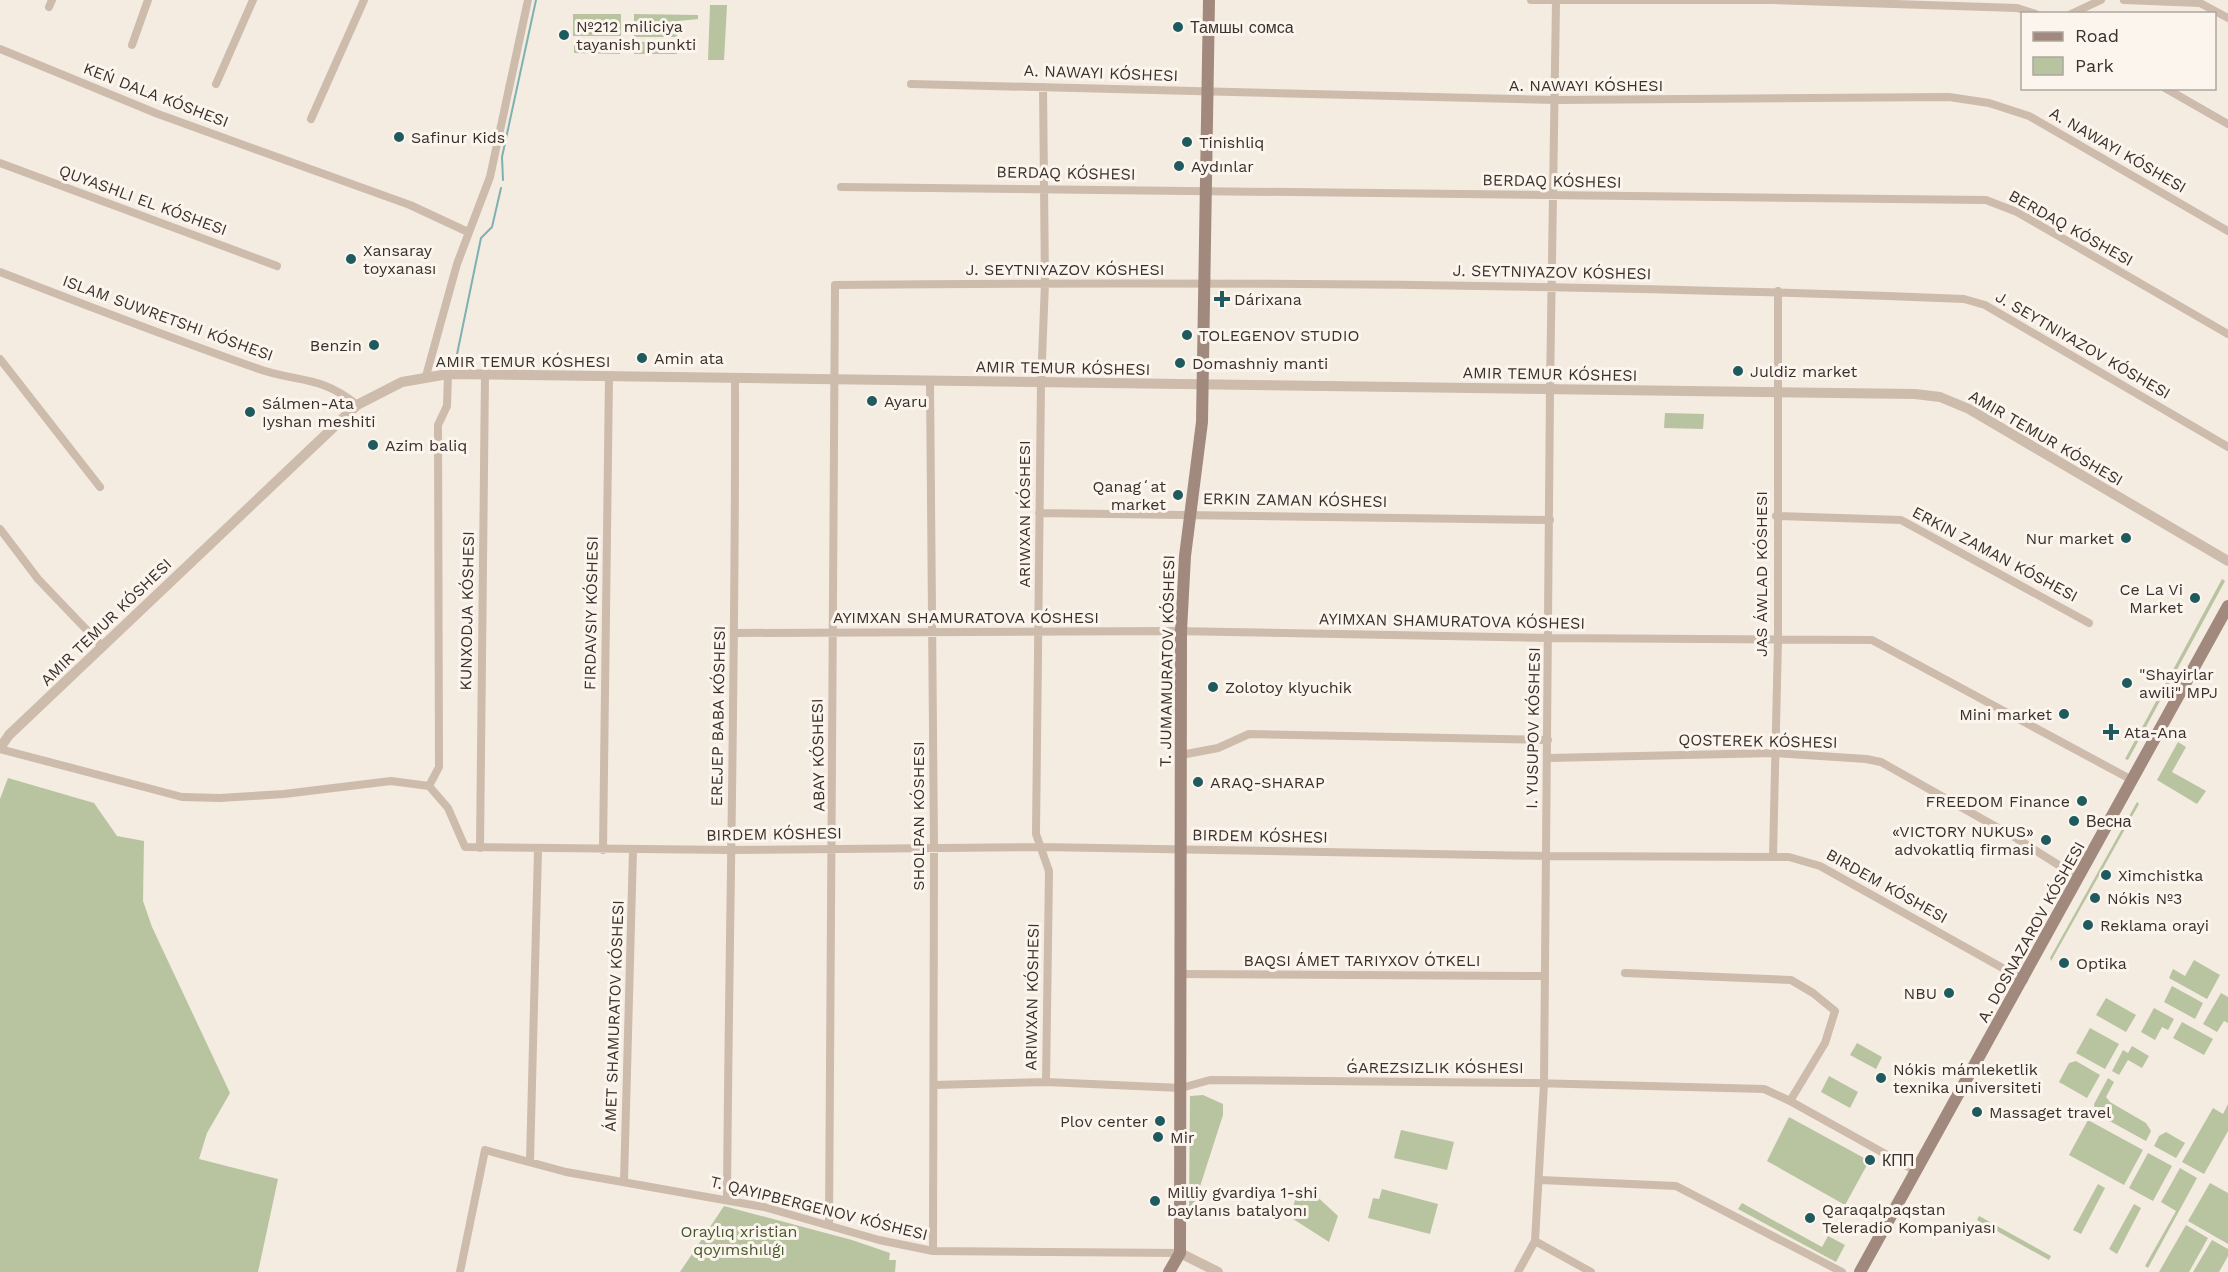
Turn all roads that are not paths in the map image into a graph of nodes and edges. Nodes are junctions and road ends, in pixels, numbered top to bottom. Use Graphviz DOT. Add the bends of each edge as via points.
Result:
graph roads {
  1 [pos="148,0"];
  2 [pos="253,0"];
  3 [pos="364,0"];
  4 [pos="528,0"];
  5 [pos="1209,0"];
  6 [pos="1531,0"];
  7 [pos="2101,0"];
  8 [pos="2124,0"];
  9 [pos="1556,1"];
  10 [pos="2030,12"];
  11 [pos="2075,12"];
  12 [pos="2228,18"];
  13 [pos="132,45"];
  14 [pos="0,49"];
  15 [pos="216,84"];
  16 [pos="911,84"];
  17 [pos="1043,87"];
  18 [pos="2168,90"];
  19 [pos="1208,91"];
  20 [pos="1556,100"];
  21 [pos="311,119"];
  22 [pos="2228,124"];
  23 [pos="0,163"];
  24 [pos="841,187"];
  25 [pos="1045,188"];
  26 [pos="1207,190"];
  27 [pos="1553,196"];
  28 [pos="2228,231"];
  29 [pos="468,232"];
  30 [pos="277,266"];
  31 [pos="0,272"];
  32 [pos="1045,283"];
  33 [pos="835,285"];
  34 [pos="1204,285"];
  35 [pos="1552,286"];
  36 [pos="1778,291"];
  37 [pos="2228,334"];
  38 [pos="0,359"];
  39 [pos="448,374"];
  40 [pos="485,374"];
  41 [pos="426,376"];
  42 [pos="609,376"];
  43 [pos="735,378"];
  44 [pos="833,380"];
  45 [pos="930,381"];
  46 [pos="1041,383"];
  47 [pos="1203,385"];
  48 [pos="1550,389"];
  49 [pos="1776,392"];
  50 [pos="357,405"];
  51 [pos="2228,447"];
  52 [pos="100,487"];
  53 [pos="1039,513"];
  54 [pos="1191,513"];
  55 [pos="1776,516"];
  56 [pos="1550,520"];
  57 [pos="0,529"];
  58 [pos="2228,561"];
  59 [pos="2228,606"];
  60 [pos="2089,623"];
  61 [pos="1039,631"];
  62 [pos="1181,631"];
  63 [pos="736,633"];
  64 [pos="831,633"];
  65 [pos="932,633"];
  66 [pos="1549,638"];
  67 [pos="1778,640"];
  68 [pos="103,647"];
  69 [pos="1548,740"];
  70 [pos="0,748"];
  71 [pos="1775,753"];
  72 [pos="1181,755"];
  73 [pos="1548,758"];
  74 [pos="2132,780"];
  75 [pos="429,786"];
  76 [pos="1041,847"];
  77 [pos="480,848"];
  78 [pos="834,848"];
  79 [pos="934,848"];
  80 [pos="538,850"];
  81 [pos="603,850"];
  82 [pos="633,850"];
  83 [pos="730,850"];
  84 [pos="1179,850"];
  85 [pos="1547,856"];
  86 [pos="1773,856"];
  87 [pos="2079,878"];
  88 [pos="1625,973"];
  89 [pos="1179,974"];
  90 [pos="1545,976"];
  91 [pos="2024,980"];
  92 [pos="1046,1082"];
  93 [pos="1544,1084"];
  94 [pos="934,1085"];
  95 [pos="1181,1088"];
  96 [pos="1790,1101"];
  97 [pos="530,1161"];
  98 [pos="1916,1171"];
  99 [pos="1540,1180"];
  100 [pos="624,1182"];
  101 [pos="727,1198"];
  102 [pos="829,1225"];
  103 [pos="1535,1241"];
  104 [pos="933,1251"];
  105 [pos="1180,1253"];
  106 [pos="460,1272"];
  107 [pos="1169,1272"];
  108 [pos="1218,1272"];
  109 [pos="1518,1272"];
  110 [pos="1591,1272"];
  111 [pos="1842,1272"];
  112 [pos="1860,1272"];
  1 -- 13 [label="street"];
  2 -- 15 [label="street"];
  3 -- 21 [label="street"];
  4 -- 29 [label="street" via="490,177"];
  5 -- 19 [label="main road, T. JUMAMURATOV KÓSHESI"];
  6 -- 9 [label="street"];
  7 -- 11 [label="street"];
  8 -- 12 [label="street" via="2200,3"];
  9 -- 10 [label="street" via="1785,1 2017,8"];
  9 -- 20 [label="street, I. YUSUPOV KÓSHESI"];
  14 -- 29 [label="street, KEŃ DALA KÓSHESI" via="158,114 410,205"];
  16 -- 17 [label="street"];
  17 -- 19 [label="street"];
  17 -- 25 [label="street"];
  18 -- 22 [label="street"];
  19 -- 20 [label="street"];
  19 -- 26 [label="main road, T. JUMAMURATOV KÓSHESI"];
  20 -- 27 [label="street, I. YUSUPOV KÓSHESI"];
  20 -- 28 [label="street" via="1949,97 1989,103 2029,116"];
  23 -- 30 [label="street"];
  24 -- 25 [label="street, BERDAQ KÓSHESI"];
  25 -- 26 [label="street, BERDAQ KÓSHESI"];
  25 -- 32 [label="street"];
  26 -- 27 [label="street, BERDAQ KÓSHESI"];
  26 -- 34 [label="main road, T. JUMAMURATOV KÓSHESI"];
  27 -- 35 [label="street, I. YUSUPOV KÓSHESI"];
  27 -- 37 [label="street, BERDAQ KÓSHESI" via="1986,200 2017,212"];
  29 -- 41 [label="street"];
  31 -- 50 [label="street, ISLAM SUWRETSHI KÓSHESI" via="260,370 314,380 336,389"];
  32 -- 33 [label="street, J. SEYTNIYAZOV KÓSHESI"];
  32 -- 34 [label="street, J. SEYTNIYAZOV KÓSHESI"];
  32 -- 46 [label="street"];
  33 -- 44 [label="street, ABAY KÓSHESI"];
  34 -- 35 [label="street, J. SEYTNIYAZOV KÓSHESI"];
  34 -- 47 [label="main road, T. JUMAMURATOV KÓSHESI"];
  35 -- 36 [label="street, J. SEYTNIYAZOV KÓSHESI"];
  35 -- 48 [label="street, I. YUSUPOV KÓSHESI"];
  36 -- 49 [label="street, JAS ÁWLAD KÓSHESI"];
  36 -- 51 [label="street, J. SEYTNIYAZOV KÓSHESI" via="1964,298 1985,305"];
  38 -- 52 [label="street"];
  39 -- 40 [label="street, AMIR TEMUR KÓSHESI"];
  39 -- 41 [label="street, AMIR TEMUR KÓSHESI"];
  39 -- 75 [label="street" via="447,406 438,425 439,767"];
  40 -- 42 [label="street, AMIR TEMUR KÓSHESI"];
  40 -- 77 [label="street, KUNXODJA KÓSHESI"];
  41 -- 50 [label="street, AMIR TEMUR KÓSHESI" via="373,394"];
  42 -- 43 [label="street, AMIR TEMUR KÓSHESI"];
  42 -- 81 [label="street, FIRDAVSIY KÓSHESI"];
  43 -- 44 [label="street, AMIR TEMUR KÓSHESI"];
  43 -- 63 [label="street, EREJEP BABA KÓSHESI"];
  44 -- 45 [label="street, AMIR TEMUR KÓSHESI"];
  44 -- 64 [label="street, ABAY KÓSHESI"];
  45 -- 46 [label="street, AMIR TEMUR KÓSHESI"];
  45 -- 65 [label="street, SHOLPAN KÓSHESI"];
  46 -- 47 [label="street, AMIR TEMUR KÓSHESI"];
  46 -- 53 [label="street"];
  47 -- 48 [label="street, AMIR TEMUR KÓSHESI"];
  47 -- 54 [label="main road, T. JUMAMURATOV KÓSHESI"];
  48 -- 49 [label="street, AMIR TEMUR KÓSHESI"];
  48 -- 56 [label="street, I. YUSUPOV KÓSHESI"];
  49 -- 55 [label="street, JAS ÁWLAD KÓSHESI"];
  49 -- 58 [label="street, AMIR TEMUR KÓSHESI" via="1940,397 1999,425"];
  50 -- 68 [label="street, AMIR TEMUR KÓSHESI"];
  53 -- 54 [label="street, ERKIN ZAMAN KÓSHESI"];
  53 -- 61 [label="street"];
  54 -- 56 [label="street, ERKIN ZAMAN KÓSHESI"];
  54 -- 62 [label="main road, T. JUMAMURATOV KÓSHESI"];
  55 -- 60 [label="street, ERKIN ZAMAN KÓSHESI" via="1901,520"];
  55 -- 67 [label="street, JAS ÁWLAD KÓSHESI"];
  56 -- 66 [label="street, I. YUSUPOV KÓSHESI"];
  57 -- 68 [label="street" via="46,588"];
  59 -- 74 [label="main road, A. DOSNAZAROV KÓSHESI"];
  61 -- 62 [label="street"];
  61 -- 65 [label="street"];
  61 -- 76 [label="street" via="1036,834"];
  62 -- 66 [label="street"];
  62 -- 72 [label="main road, T. JUMAMURATOV KÓSHESI"];
  63 -- 64 [label="street"];
  63 -- 83 [label="street, EREJEP BABA KÓSHESI"];
  64 -- 65 [label="street"];
  64 -- 78 [label="street, ABAY KÓSHESI"];
  65 -- 79 [label="street, SHOLPAN KÓSHESI"];
  66 -- 67 [label="street"];
  66 -- 69 [label="street, I. YUSUPOV KÓSHESI"];
  67 -- 71 [label="street, JAS ÁWLAD KÓSHESI"];
  67 -- 74 [label="street" via="1872,640"];
  68 -- 70 [label="street, AMIR TEMUR KÓSHESI"];
  69 -- 72 [label="street" via="1249,734 1218,748"];
  69 -- 73 [label="street, I. YUSUPOV KÓSHESI"];
  70 -- 75 [label="street" via="182,797 284,794 391,781"];
  71 -- 73 [label="street, QOSTEREK KÓSHESI"];
  71 -- 86 [label="street, JAS ÁWLAD KÓSHESI"];
  71 -- 87 [label="street, QOSTEREK KÓSHESI" via="1881,762"];
  72 -- 84 [label="main road, T. JUMAMURATOV KÓSHESI"];
  73 -- 85 [label="street, I. YUSUPOV KÓSHESI"];
  74 -- 87 [label="main road, A. DOSNAZAROV KÓSHESI"];
  75 -- 77 [label="street, BIRDEM KÓSHESI" via="447,808 465,847"];
  76 -- 79 [label="street, BIRDEM KÓSHESI"];
  76 -- 84 [label="street, BIRDEM KÓSHESI"];
  76 -- 92 [label="street" via="1049,871"];
  77 -- 80 [label="street, BIRDEM KÓSHESI"];
  78 -- 79 [label="street, BIRDEM KÓSHESI"];
  78 -- 83 [label="street, BIRDEM KÓSHESI"];
  78 -- 102 [label="street, ABAY KÓSHESI"];
  79 -- 94 [label="street, SHOLPAN KÓSHESI"];
  80 -- 81 [label="street, BIRDEM KÓSHESI"];
  80 -- 97 [label="street"];
  81 -- 82 [label="street, BIRDEM KÓSHESI"];
  82 -- 83 [label="street, BIRDEM KÓSHESI"];
  82 -- 100 [label="street, ÁMET SHAMURATOV KÓSHESI"];
  83 -- 101 [label="street, EREJEP BABA KÓSHESI"];
  84 -- 85 [label="street, BIRDEM KÓSHESI"];
  84 -- 89 [label="main road, T. JUMAMURATOV KÓSHESI"];
  85 -- 86 [label="street, BIRDEM KÓSHESI"];
  85 -- 90 [label="street, I. YUSUPOV KÓSHESI"];
  86 -- 91 [label="street, BIRDEM KÓSHESI" via="1820,866"];
  87 -- 91 [label="main road, A. DOSNAZAROV KÓSHESI"];
  88 -- 96 [label="street" via="1791,980 1813,993 1835,1011 1825,1043"];
  89 -- 90 [label="street"];
  89 -- 95 [label="main road, T. JUMAMURATOV KÓSHESI"];
  90 -- 93 [label="street, I. YUSUPOV KÓSHESI"];
  91 -- 98 [label="main road, A. DOSNAZAROV KÓSHESI"];
  92 -- 94 [label="street, ǴAREZSIZLIK KÓSHESI"];
  92 -- 95 [label="street, ǴAREZSIZLIK KÓSHESI"];
  93 -- 95 [label="street, ǴAREZSIZLIK KÓSHESI" via="1210,1080"];
  93 -- 96 [label="street, ǴAREZSIZLIK KÓSHESI" via="1764,1089"];
  93 -- 99 [label="street, I. YUSUPOV KÓSHESI"];
  94 -- 104 [label="street, SHOLPAN KÓSHESI"];
  95 -- 105 [label="main road, T. JUMAMURATOV KÓSHESI"];
  96 -- 98 [label="street, ǴAREZSIZLIK KÓSHESI"];
  97 -- 100 [label="street"];
  97 -- 106 [label="street" via="485,1150"];
  98 -- 112 [label="main road, A. DOSNAZAROV KÓSHESI"];
  99 -- 103 [label="street, I. YUSUPOV KÓSHESI"];
  99 -- 111 [label="street" via="1676,1186"];
  100 -- 101 [label="street"];
  101 -- 102 [label="street"];
  102 -- 104 [label="street"];
  103 -- 109 [label="street, I. YUSUPOV KÓSHESI"];
  103 -- 110 [label="street"];
  104 -- 105 [label="street"];
  105 -- 107 [label="main road"];
  105 -- 108 [label="street"];
}
